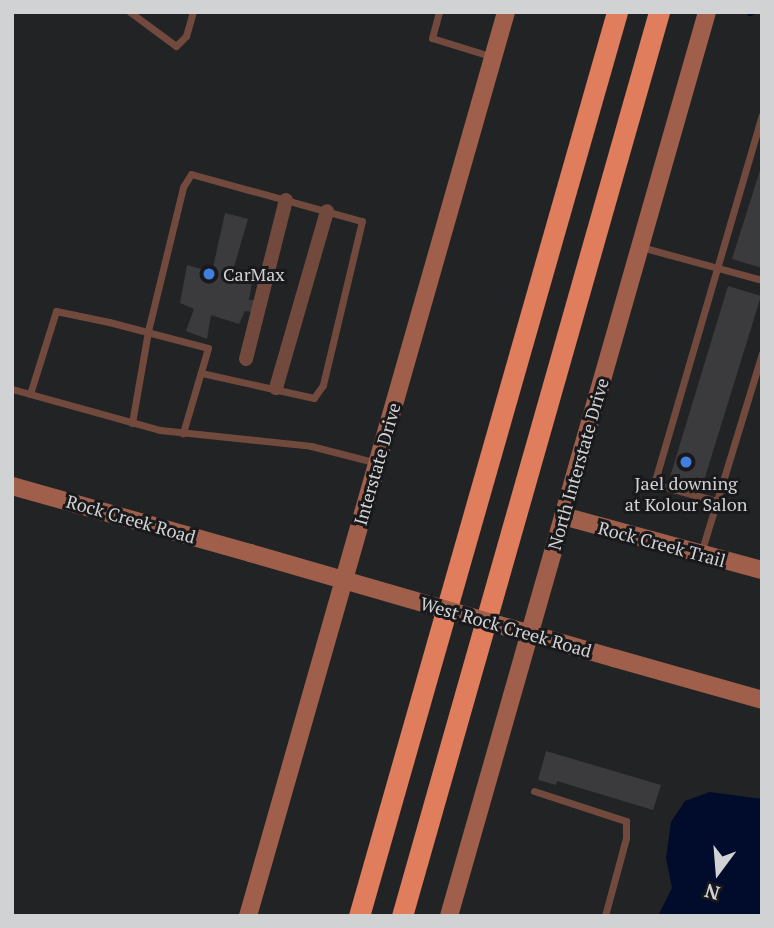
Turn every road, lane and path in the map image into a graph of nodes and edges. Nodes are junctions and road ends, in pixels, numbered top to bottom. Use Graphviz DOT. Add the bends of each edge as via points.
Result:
graph roads {
  1 [pos="130,12"];
  2 [pos="193,12"];
  3 [pos="439,12"];
  4 [pos="506,12"];
  5 [pos="617,12"];
  6 [pos="659,12"];
  7 [pos="707,12"];
  8 [pos="493,57"];
  9 [pos="762,114"];
  10 [pos="286,200"];
  11 [pos="327,211"];
  12 [pos="640,247"];
  13 [pos="715,268"];
  14 [pos="762,280"];
  15 [pos="149,332"];
  16 [pos="762,353"];
  17 [pos="246,359"];
  18 [pos="201,373"];
  19 [pos="276,388"];
  20 [pos="12,389"];
  21 [pos="30,394"];
  22 [pos="132,423"];
  23 [pos="183,433"];
  24 [pos="378,463"];
  25 [pos="12,486"];
  26 [pos="717,501"];
  27 [pos="564,516"];
  28 [pos="250,553"];
  29 [pos="701,554"];
  30 [pos="762,570"];
  31 [pos="762,700"];
  32 [pos="534,791"];
  33 [pos="248,916"];
  34 [pos="359,916"];
  35 [pos="402,916"];
  36 [pos="449,916"];
  37 [pos="605,916"];
  1 -- 2 [label="lane" via="176,46 186,36"];
  3 -- 8 [label="lane" via="432,38"];
  4 -- 8 [label="street, Interstate Drive"];
  5 -- 34 [label="highway"];
  6 -- 35 [label="highway"];
  7 -- 12 [label="street, North Interstate Drive"];
  8 -- 24 [label="street, Interstate Drive"];
  9 -- 13 [label="lane"];
  10 -- 11 [label="lane"];
  10 -- 15 [label="lane" via="191,174 183,187"];
  10 -- 17 [label="street"];
  11 -- 19 [label="street"];
  11 -- 19 [label="lane" via="362,221 323,385 314,398"];
  12 -- 13 [label="lane"];
  12 -- 27 [label="street, North Interstate Drive"];
  13 -- 14 [label="lane"];
  13 -- 26 [label="lane" via="654,484"];
  15 -- 18 [label="lane" via="208,348"];
  15 -- 21 [label="lane" via="56,311"];
  15 -- 22 [label="lane"];
  16 -- 26 [label="lane"];
  18 -- 19 [label="lane"];
  18 -- 23 [label="lane"];
  20 -- 21 [label="lane"];
  21 -- 22 [label="lane"];
  22 -- 23 [label="lane"];
  23 -- 24 [label="lane" via="311,446"];
  24 -- 33 [label="street, Interstate Drive"];
  25 -- 28 [label="street, Rock Creek Road"];
  26 -- 29 [label="lane"];
  27 -- 29 [label="street, Rock Creek Trail"];
  27 -- 36 [label="street, North Interstate Drive"];
  28 -- 31 [label="street, West Rock Creek Road, bridge"];
  29 -- 30 [label="street, Rock Creek Trail"];
  32 -- 37 [label="lane" via="626,821 626,838"];
}
